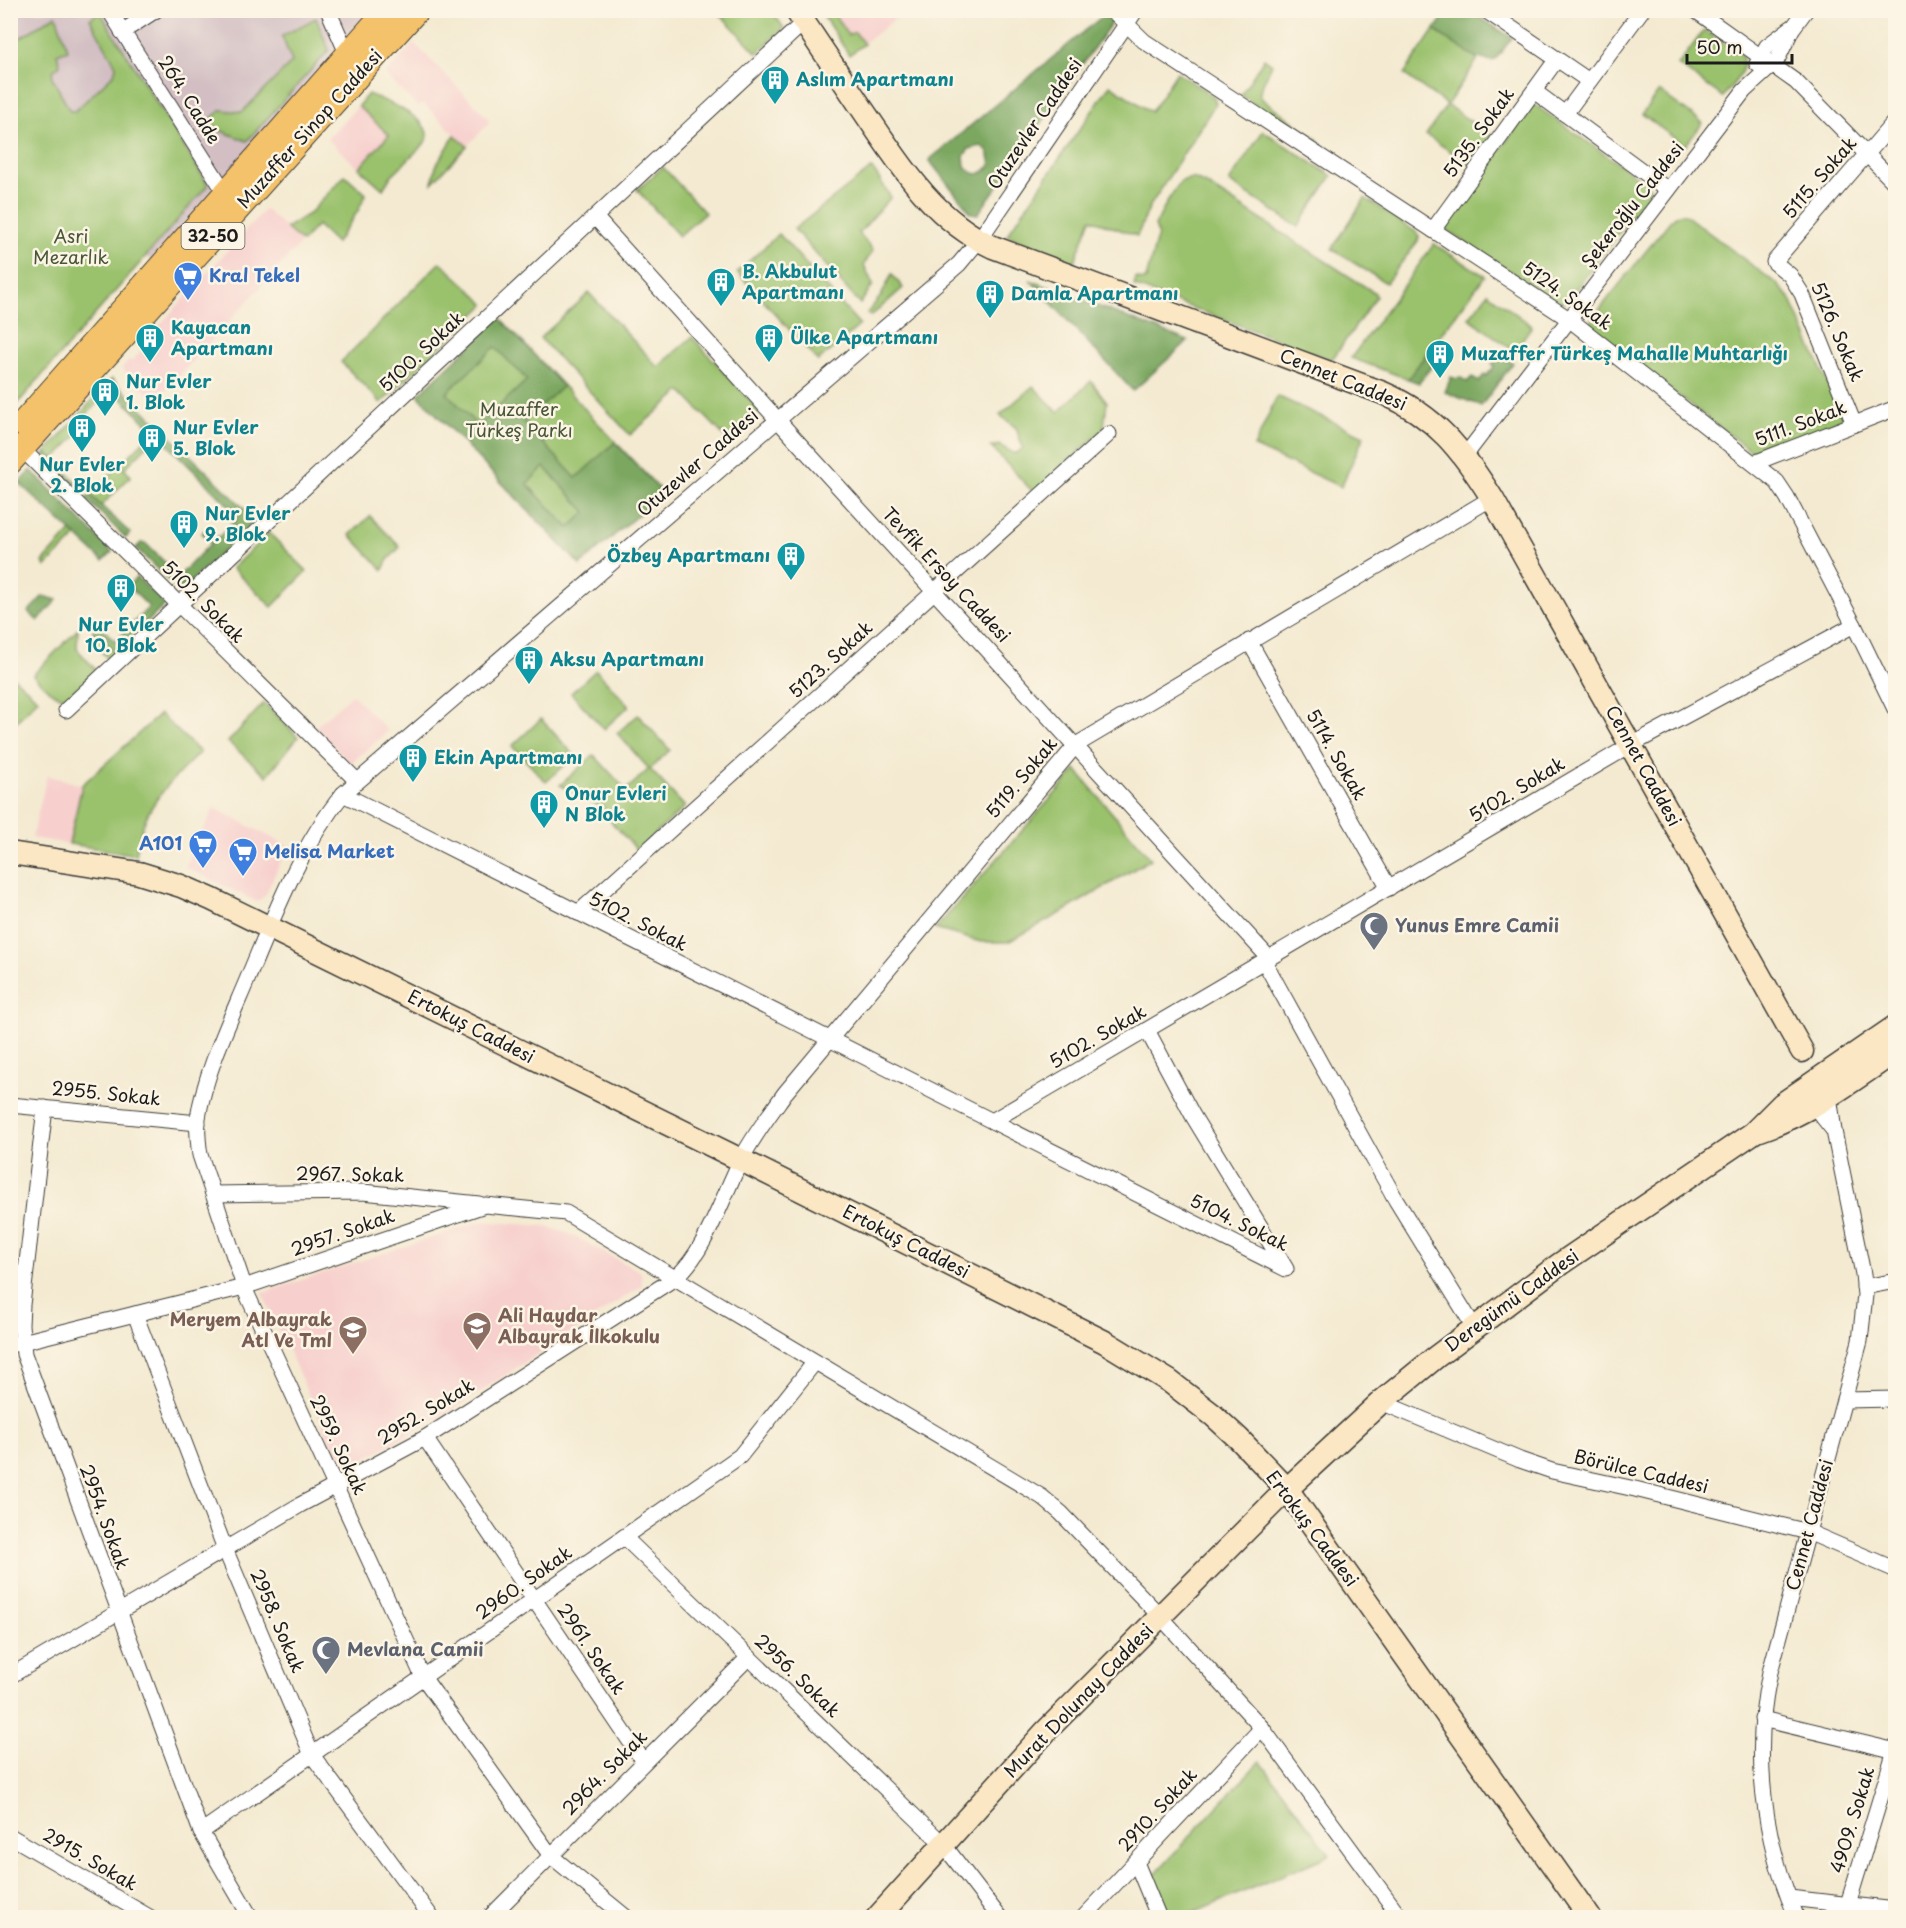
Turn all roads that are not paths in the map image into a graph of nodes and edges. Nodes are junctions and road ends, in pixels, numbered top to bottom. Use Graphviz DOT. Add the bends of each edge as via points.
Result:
graph roads {
  1 [pos="109,10"];
  2 [pos="156,10"];
  3 [pos="328,10"];
  4 [pos="387,10"];
  5 [pos="417,10"];
  6 [pos="1112,10"];
  7 [pos="1136,10"];
  8 [pos="1485,10"];
  9 [pos="1642,10"];
  10 [pos="1695,10"];
  11 [pos="1806,10"];
  12 [pos="800,16"];
  13 [pos="1126,26"];
  14 [pos="122,32"];
  15 [pos="347,54"];
  16 [pos="1557,59"];
  17 [pos="1767,60"];
  18 [pos="357,76"];
  19 [pos="1589,81"];
  20 [pos="1534,91"];
  21 [pos="1565,114"];
  22 [pos="1896,120"];
  23 [pos="1866,154"];
  24 [pos="1896,184"];
  25 [pos="1668,190"];
  26 [pos="231,201"];
  27 [pos="595,217"];
  28 [pos="1433,230"];
  29 [pos="979,240"];
  30 [pos="1774,262"];
  31 [pos="1569,319"];
  32 [pos="1896,408"];
  33 [pos="778,420"];
  34 [pos="1854,424"];
  35 [pos="1109,434"];
  36 [pos="14,449"];
  37 [pos="1464,456"];
  38 [pos="1754,463"];
  39 [pos="1492,498"];
  40 [pos="935,592"];
  41 [pos="179,605"];
  42 [pos="1854,625"];
  43 [pos="1249,641"];
  44 [pos="66,710"];
  45 [pos="1896,711"];
  46 [pos="1076,745"];
  47 [pos="1631,745"];
  48 [pos="357,781"];
  49 [pos="343,794"];
  50 [pos="10,853"];
  51 [pos="1389,888"];
  52 [pos="578,913"];
  53 [pos="269,927"];
  54 [pos="1267,960"];
  55 [pos="1896,1026"];
  56 [pos="1147,1030"];
  57 [pos="829,1040"];
  58 [pos="1896,1051"];
  59 [pos="1818,1091"];
  60 [pos="10,1105"];
  61 [pos="45,1108"];
  62 [pos="992,1121"];
  63 [pos="198,1123"];
  64 [pos="741,1160"];
  65 [pos="213,1194"];
  66 [pos="484,1205"];
  67 [pos="675,1278"];
  68 [pos="1896,1281"];
  69 [pos="244,1287"];
  70 [pos="1864,1287"];
  71 [pos="135,1314"];
  72 [pos="1474,1327"];
  73 [pos="16,1343"];
  74 [pos="815,1362"];
  75 [pos="1896,1399"];
  76 [pos="1844,1400"];
  77 [pos="1381,1402"];
  78 [pos="424,1438"];
  79 [pos="335,1486"];
  80 [pos="1287,1489"];
  81 [pos="1808,1532"];
  82 [pos="624,1537"];
  83 [pos="225,1549"];
  84 [pos="1896,1570"];
  85 [pos="534,1600"];
  86 [pos="119,1612"];
  87 [pos="1161,1617"];
  88 [pos="748,1657"];
  89 [pos="10,1676"];
  90 [pos="423,1677"];
  91 [pos="1762,1719"];
  92 [pos="1262,1728"];
  93 [pos="1895,1750"];
  94 [pos="312,1755"];
  95 [pos="644,1762"];
  96 [pos="201,1832"];
  97 [pos="10,1836"];
  98 [pos="944,1844"];
  99 [pos="550,1856"];
  100 [pos="1136,1862"];
  101 [pos="1789,1898"];
  102 [pos="1848,1904"];
  103 [pos="1896,1910"];
  104 [pos="151,1917"];
  105 [pos="251,1917"];
  106 [pos="432,1917"];
  107 [pos="489,1917"];
  108 [pos="627,1917"];
  109 [pos="877,1917"];
  110 [pos="1000,1917"];
  111 [pos="1083,1917"];
  112 [pos="1159,1917"];
  113 [pos="1401,1917"];
  114 [pos="1590,1917"];
  115 [pos="1797,1917"];
  1 -- 14 [label="street, 264. Cadde"];
  2 -- 14 [label="street"];
  3 -- 15 [label="street"];
  4 -- 15 [label="main road, Muzaffer Sinop Caddesi / 32-50"];
  5 -- 18 [label="main road, Muzaffer Sinop Caddesi / 32-50"];
  6 -- 13 [label="street, 5124. Sokak"];
  7 -- 13 [label="street, Otuzevler Caddesi"];
  8 -- 16 [label="street"];
  9 -- 19 [label="street"];
  10 -- 17 [label="street"];
  11 -- 17 [label="street, Şekeroğlu Caddesi" via="1773,41"];
  12 -- 27 [label="street, 5100. Sokak"];
  12 -- 29 [label="main road, Cennet Caddesi" via="922,194"];
  13 -- 28 [label="street, 5124. Sokak"];
  13 -- 29 [label="street, Otuzevler Caddesi"];
  14 -- 26 [label="street, 264. Cadde"];
  15 -- 18 [label="street"];
  15 -- 26 [label="main road, Muzaffer Sinop Caddesi / 32-50"];
  16 -- 19 [label="street"];
  16 -- 20 [label="street, 5135. Sokak"];
  17 -- 23 [label="street" via="1811,96"];
  17 -- 25 [label="street, Şekeroğlu Caddesi"];
  18 -- 26 [label="main road, Muzaffer Sinop Caddesi / 32-50"];
  19 -- 21 [label="street"];
  20 -- 21 [label="street"];
  20 -- 28 [label="street, 5135. Sokak"];
  21 -- 25 [label="street"];
  22 -- 23 [label="street, 5115. Sokak"];
  23 -- 24 [label="street"];
  23 -- 30 [label="street, 5115. Sokak"];
  25 -- 31 [label="street, Şekeroğlu Caddesi"];
  26 -- 36 [label="main road, Muzaffer Sinop Caddesi / 32-50"];
  27 -- 33 [label="street, Tevfik Ersoy Caddesi"];
  27 -- 41 [label="street, 5100. Sokak"];
  28 -- 31 [label="street, 5124. Sokak"];
  29 -- 33 [label="street, Otuzevler Caddesi" via="944,278"];
  29 -- 37 [label="main road, Cennet Caddesi" via="1401,401 1430,420"];
  30 -- 34 [label="street, 5126. Sokak" via="1790,275 1802,294"];
  31 -- 37 [label="street, Şekeroğlu Caddesi"];
  31 -- 38 [label="street, 5124. Sokak"];
  32 -- 34 [label="street, 5111. Sokak"];
  33 -- 40 [label="street, Tevfik Ersoy Caddesi"];
  33 -- 48 [label="street, Otuzevler Caddesi"];
  34 -- 38 [label="street, 5111. Sokak"];
  35 -- 40 [label="street, 5123. Sokak"];
  36 -- 41 [label="street, 5102. Sokak"];
  37 -- 39 [label="main road, Cennet Caddesi"];
  38 -- 42 [label="street, 5124. Sokak" via="1783,489"];
  39 -- 43 [label="street, 5119. Sokak"];
  39 -- 47 [label="main road, Cennet Caddesi"];
  40 -- 46 [label="street, Tevfik Ersoy Caddesi"];
  40 -- 52 [label="street, 5123. Sokak"];
  41 -- 44 [label="street, 5100. Sokak"];
  41 -- 48 [label="street, 5102. Sokak"];
  42 -- 45 [label="street, 5124. Sokak"];
  42 -- 47 [label="street, 5102. Sokak"];
  43 -- 46 [label="street, 5119. Sokak"];
  43 -- 51 [label="street, 5114. Sokak"];
  46 -- 54 [label="street, Tevfik Ersoy Caddesi"];
  46 -- 57 [label="street, 5119. Sokak"];
  47 -- 51 [label="street, 5102. Sokak"];
  47 -- 59 [label="main road, Cennet Caddesi" via="1802,1051"];
  48 -- 49 [label="street, Otuzevler Caddesi"];
  49 -- 52 [label="street, 5102. Sokak"];
  49 -- 53 [label="street, Otuzevler Caddesi" via="312,837"];
  50 -- 53 [label="main road, Ertokuş Caddesi" via="160,879"];
  51 -- 54 [label="street, 5102. Sokak"];
  52 -- 57 [label="street, 5102. Sokak"];
  53 -- 63 [label="street, 2959. Sokak" via="221,1044"];
  53 -- 64 [label="main road, Ertokuş Caddesi"];
  54 -- 56 [label="street, 5102. Sokak"];
  54 -- 72 [label="street, Tevfik Ersoy Caddesi" via="1396,1200"];
  55 -- 59 [label="main road, Deregümü Caddesi"];
  56 -- 62 [label="street, 5102. Sokak"];
  56 -- 62 [label="street, 5104. Sokak" via="1193,1116 1286,1269"];
  57 -- 62 [label="street, 5102. Sokak"];
  57 -- 64 [label="street, 5119. Sokak" via="772,1110"];
  58 -- 59 [label="main road, Deregümü Caddesi"];
  59 -- 70 [label="street, Cennet Caddesi" via="1834,1131"];
  59 -- 72 [label="main road, Deregümü Caddesi" via="1782,1104 1753,1133"];
  60 -- 61 [label="street, 2955. Sokak"];
  61 -- 63 [label="street, 2955. Sokak"];
  61 -- 73 [label="street, 2954. Sokak"];
  63 -- 65 [label="street, 2959. Sokak" via="200,1155"];
  64 -- 67 [label="street, 2952. Sokak" via="697,1253"];
  64 -- 80 [label="main road, Ertokuş Caddesi" via="1136,1359 1213,1415"];
  65 -- 66 [label="street, 2967. Sokak" via="363,1192"];
  65 -- 69 [label="street, 2959. Sokak"];
  66 -- 67 [label="street, 2957. Sokak" via="566,1213"];
  66 -- 69 [label="street, 2957. Sokak"];
  67 -- 74 [label="street, 2957. Sokak"];
  67 -- 78 [label="street, 2952. Sokak"];
  68 -- 70 [label="street"];
  69 -- 71 [label="street, 2957. Sokak"];
  69 -- 79 [label="street, 2959. Sokak"];
  70 -- 76 [label="street, Cennet Caddesi" via="1860,1341"];
  71 -- 73 [label="street, 2957. Sokak"];
  71 -- 83 [label="street, 2958. Sokak"];
  72 -- 77 [label="main road, Deregümü Caddesi"];
  73 -- 86 [label="street, 2954. Sokak"];
  74 -- 82 [label="street, 2960. Sokak" via="740,1456"];
  74 -- 87 [label="street, 2957. Sokak" via="1042,1497"];
  75 -- 76 [label="street"];
  76 -- 81 [label="street, Cennet Caddesi"];
  77 -- 80 [label="main road, Deregümü Caddesi"];
  77 -- 81 [label="street, Börülce Caddesi" via="1552,1471"];
  78 -- 79 [label="street, 2952. Sokak"];
  78 -- 85 [label="street, 2961. Sokak"];
  79 -- 83 [label="street, 2952. Sokak"];
  79 -- 90 [label="street, 2959. Sokak"];
  80 -- 87 [label="main road, Murat Dolunay Caddesi"];
  80 -- 114 [label="main road, Ertokuş Caddesi"];
  81 -- 84 [label="street, Börülce Caddesi"];
  81 -- 91 [label="street, Cennet Caddesi" via="1770,1672"];
  82 -- 85 [label="street, 2960. Sokak"];
  82 -- 88 [label="street, 2956. Sokak"];
  83 -- 86 [label="street, 2952. Sokak"];
  83 -- 94 [label="street, 2958. Sokak"];
  85 -- 90 [label="street, 2960. Sokak"];
  85 -- 95 [label="street, 2961. Sokak"];
  86 -- 89 [label="street, 2952. Sokak"];
  86 -- 96 [label="street, 2954. Sokak"];
  87 -- 92 [label="street, 2957. Sokak"];
  87 -- 98 [label="main road, Murat Dolunay Caddesi" via="1047,1730"];
  88 -- 95 [label="street, 2964. Sokak"];
  88 -- 98 [label="street, 2956. Sokak"];
  90 -- 94 [label="street, 2960. Sokak"];
  90 -- 99 [label="street, 2959. Sokak"];
  91 -- 93 [label="street"];
  91 -- 101 [label="street, Cennet Caddesi" via="1762,1784 1777,1863"];
  92 -- 100 [label="street, 2910. Sokak"];
  92 -- 113 [label="street, 2957. Sokak"];
  93 -- 102 [label="street, 4909. Sokak"];
  94 -- 96 [label="street, 2960. Sokak"];
  94 -- 106 [label="street, 2958. Sokak"];
  95 -- 99 [label="street, 2964. Sokak"];
  96 -- 105 [label="street, 2954. Sokak"];
  97 -- 104 [label="street, 2915. Sokak"];
  98 -- 109 [label="main road, Murat Dolunay Caddesi"];
  98 -- 110 [label="street, 2956. Sokak"];
  99 -- 107 [label="street, 2964. Sokak"];
  99 -- 108 [label="street, 2959. Sokak"];
  100 -- 111 [label="street, 2910. Sokak"];
  100 -- 112 [label="street"];
  101 -- 102 [label="street"];
  101 -- 115 [label="street, Cennet Caddesi"];
  102 -- 103 [label="street"];
}
